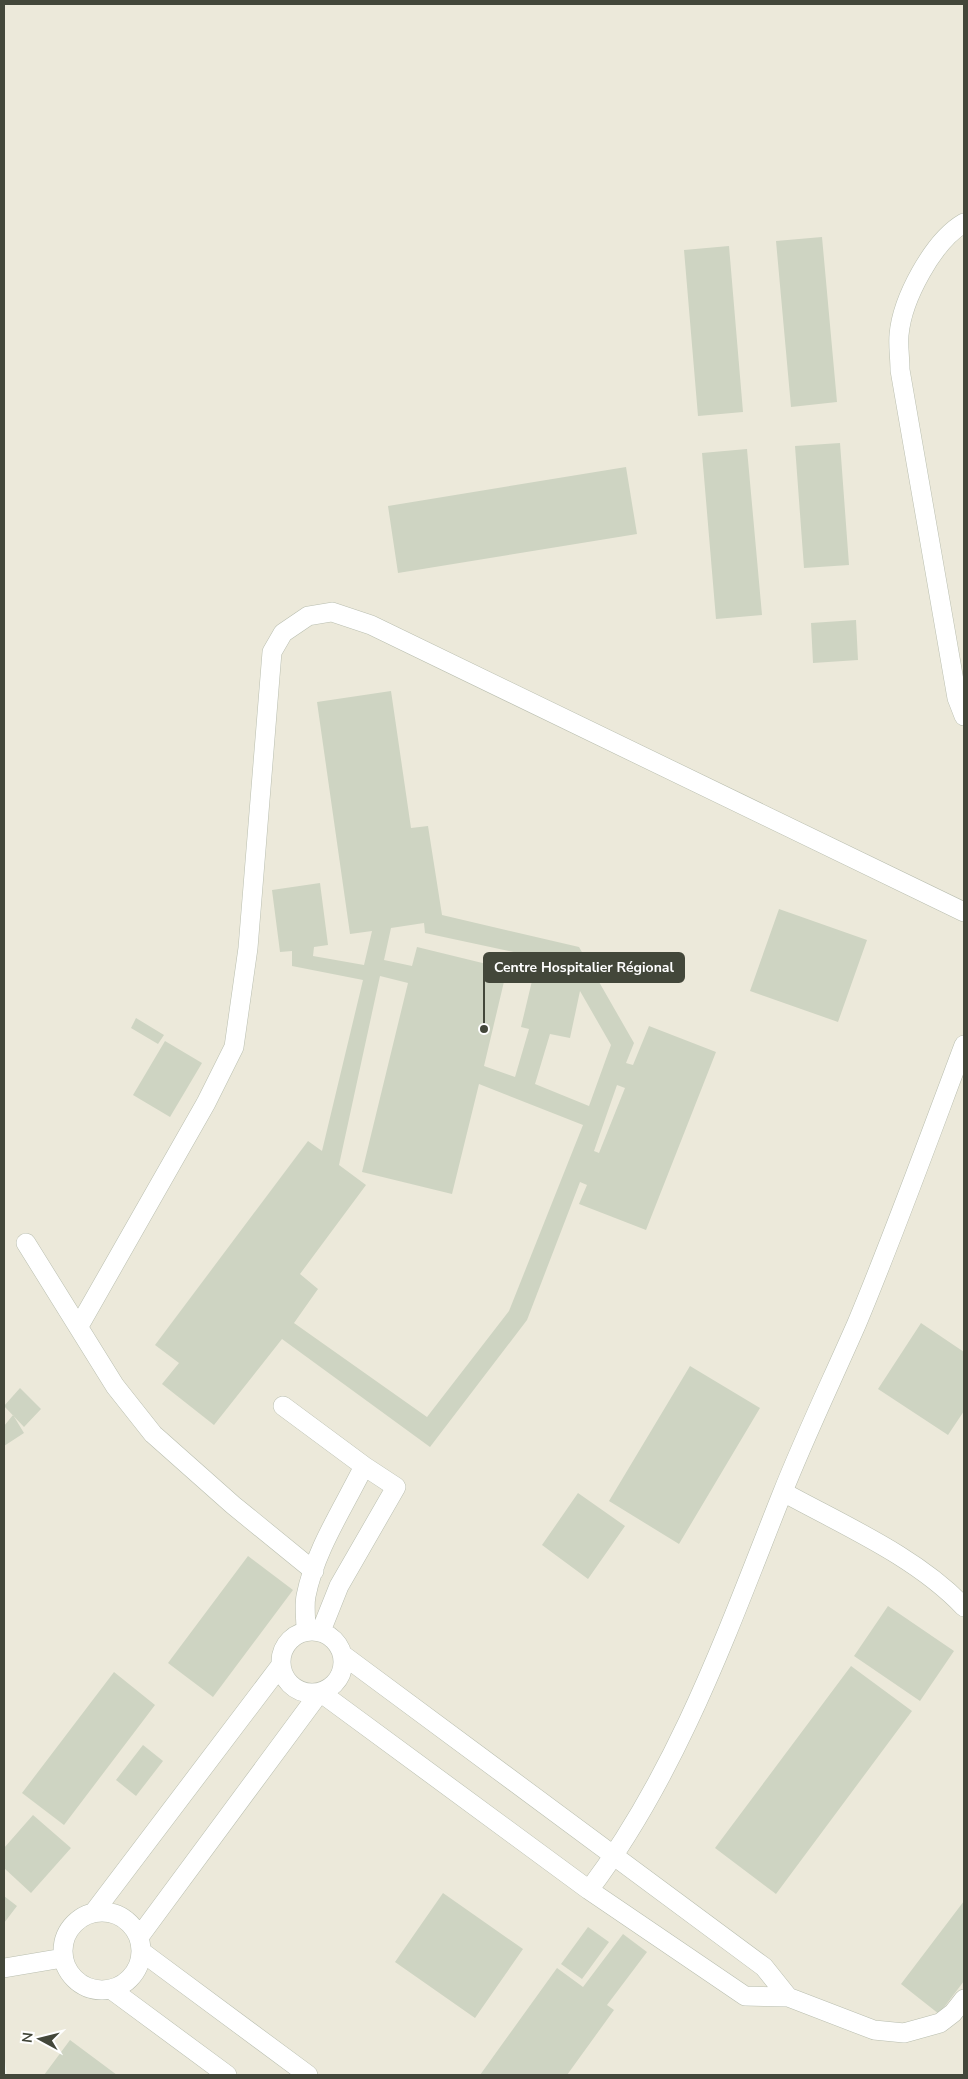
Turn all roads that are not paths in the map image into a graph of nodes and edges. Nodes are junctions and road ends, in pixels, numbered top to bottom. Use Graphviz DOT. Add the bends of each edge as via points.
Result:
graph roads {
  1 [pos="964,223"];
  2 [pos="964,716"];
  3 [pos="964,912"];
  4 [pos="964,1045"];
  5 [pos="26,1243"];
  6 [pos="79,1326"];
  7 [pos="282,1406"];
  8 [pos="364,1466"];
  9 [pos="783,1492"];
  10 [pos="314,1572"];
  11 [pos="964,1606"];
  12 [pos="314,1631"];
  13 [pos="342,1655"];
  14 [pos="281,1665"];
  15 [pos="320,1692"];
  16 [pos="615,1856"];
  17 [pos="589,1890"];
  18 [pos="94,1912"];
  19 [pos="140,1945"];
  20 [pos="63,1958"];
  21 [pos="4,1968"];
  22 [pos="112,1990"];
  23 [pos="788,1997"];
  24 [pos="964,1999"];
  25 [pos="300,2073"];
  26 [pos="227,2075"];
  1 -- 2 [label="lane" via="929,256 904,309 899,334 902,380 957,698"];
  3 -- 6 [label="lane" via="371,626 332,612 308,616 283,633 272,652 248,948 234,1047 206,1103"];
  4 -- 9 [label="lane" via="857,1321"];
  5 -- 6 [label="lane"];
  6 -- 10 [label="lane" via="115,1386 153,1434"];
  7 -- 8 [label="lane"];
  8 -- 10 [label="lane" via="321,1551"];
  8 -- 12 [label="lane" via="396,1487"];
  9 -- 11 [label="lane" via="909,1561"];
  9 -- 16 [label="lane" via="701,1696 656,1786"];
  10 -- 12 [label="lane" via="306,1597"];
  12 -- 13 [label="lane" via="335,1640"];
  12 -- 14 [label="lane" via="292,1637 283,1650"];
  13 -- 15 [label="lane" via="343,1670 334,1685"];
  13 -- 16 [label="lane"];
  14 -- 15 [label="lane" via="288,1682 302,1692"];
  14 -- 18 [label="lane"];
  15 -- 17 [label="lane"];
  15 -- 19 [label="lane"];
  16 -- 17 [label="lane"];
  16 -- 23 [label="lane" via="764,1967"];
  17 -- 23 [label="lane" via="745,1996"];
  18 -- 19 [label="lane" via="113,1913 128,1922"];
  18 -- 20 [label="lane" via="76,1920 65,1937"];
  19 -- 22 [label="lane" via="133,1976"];
  19 -- 25 [label="lane"];
  20 -- 21 [label="lane"];
  20 -- 22 [label="lane" via="71,1977 83,1985 90,1989"];
  22 -- 26 [label="lane"];
  23 -- 24 [label="lane" via="874,2030 904,2033 940,2023"];
}
